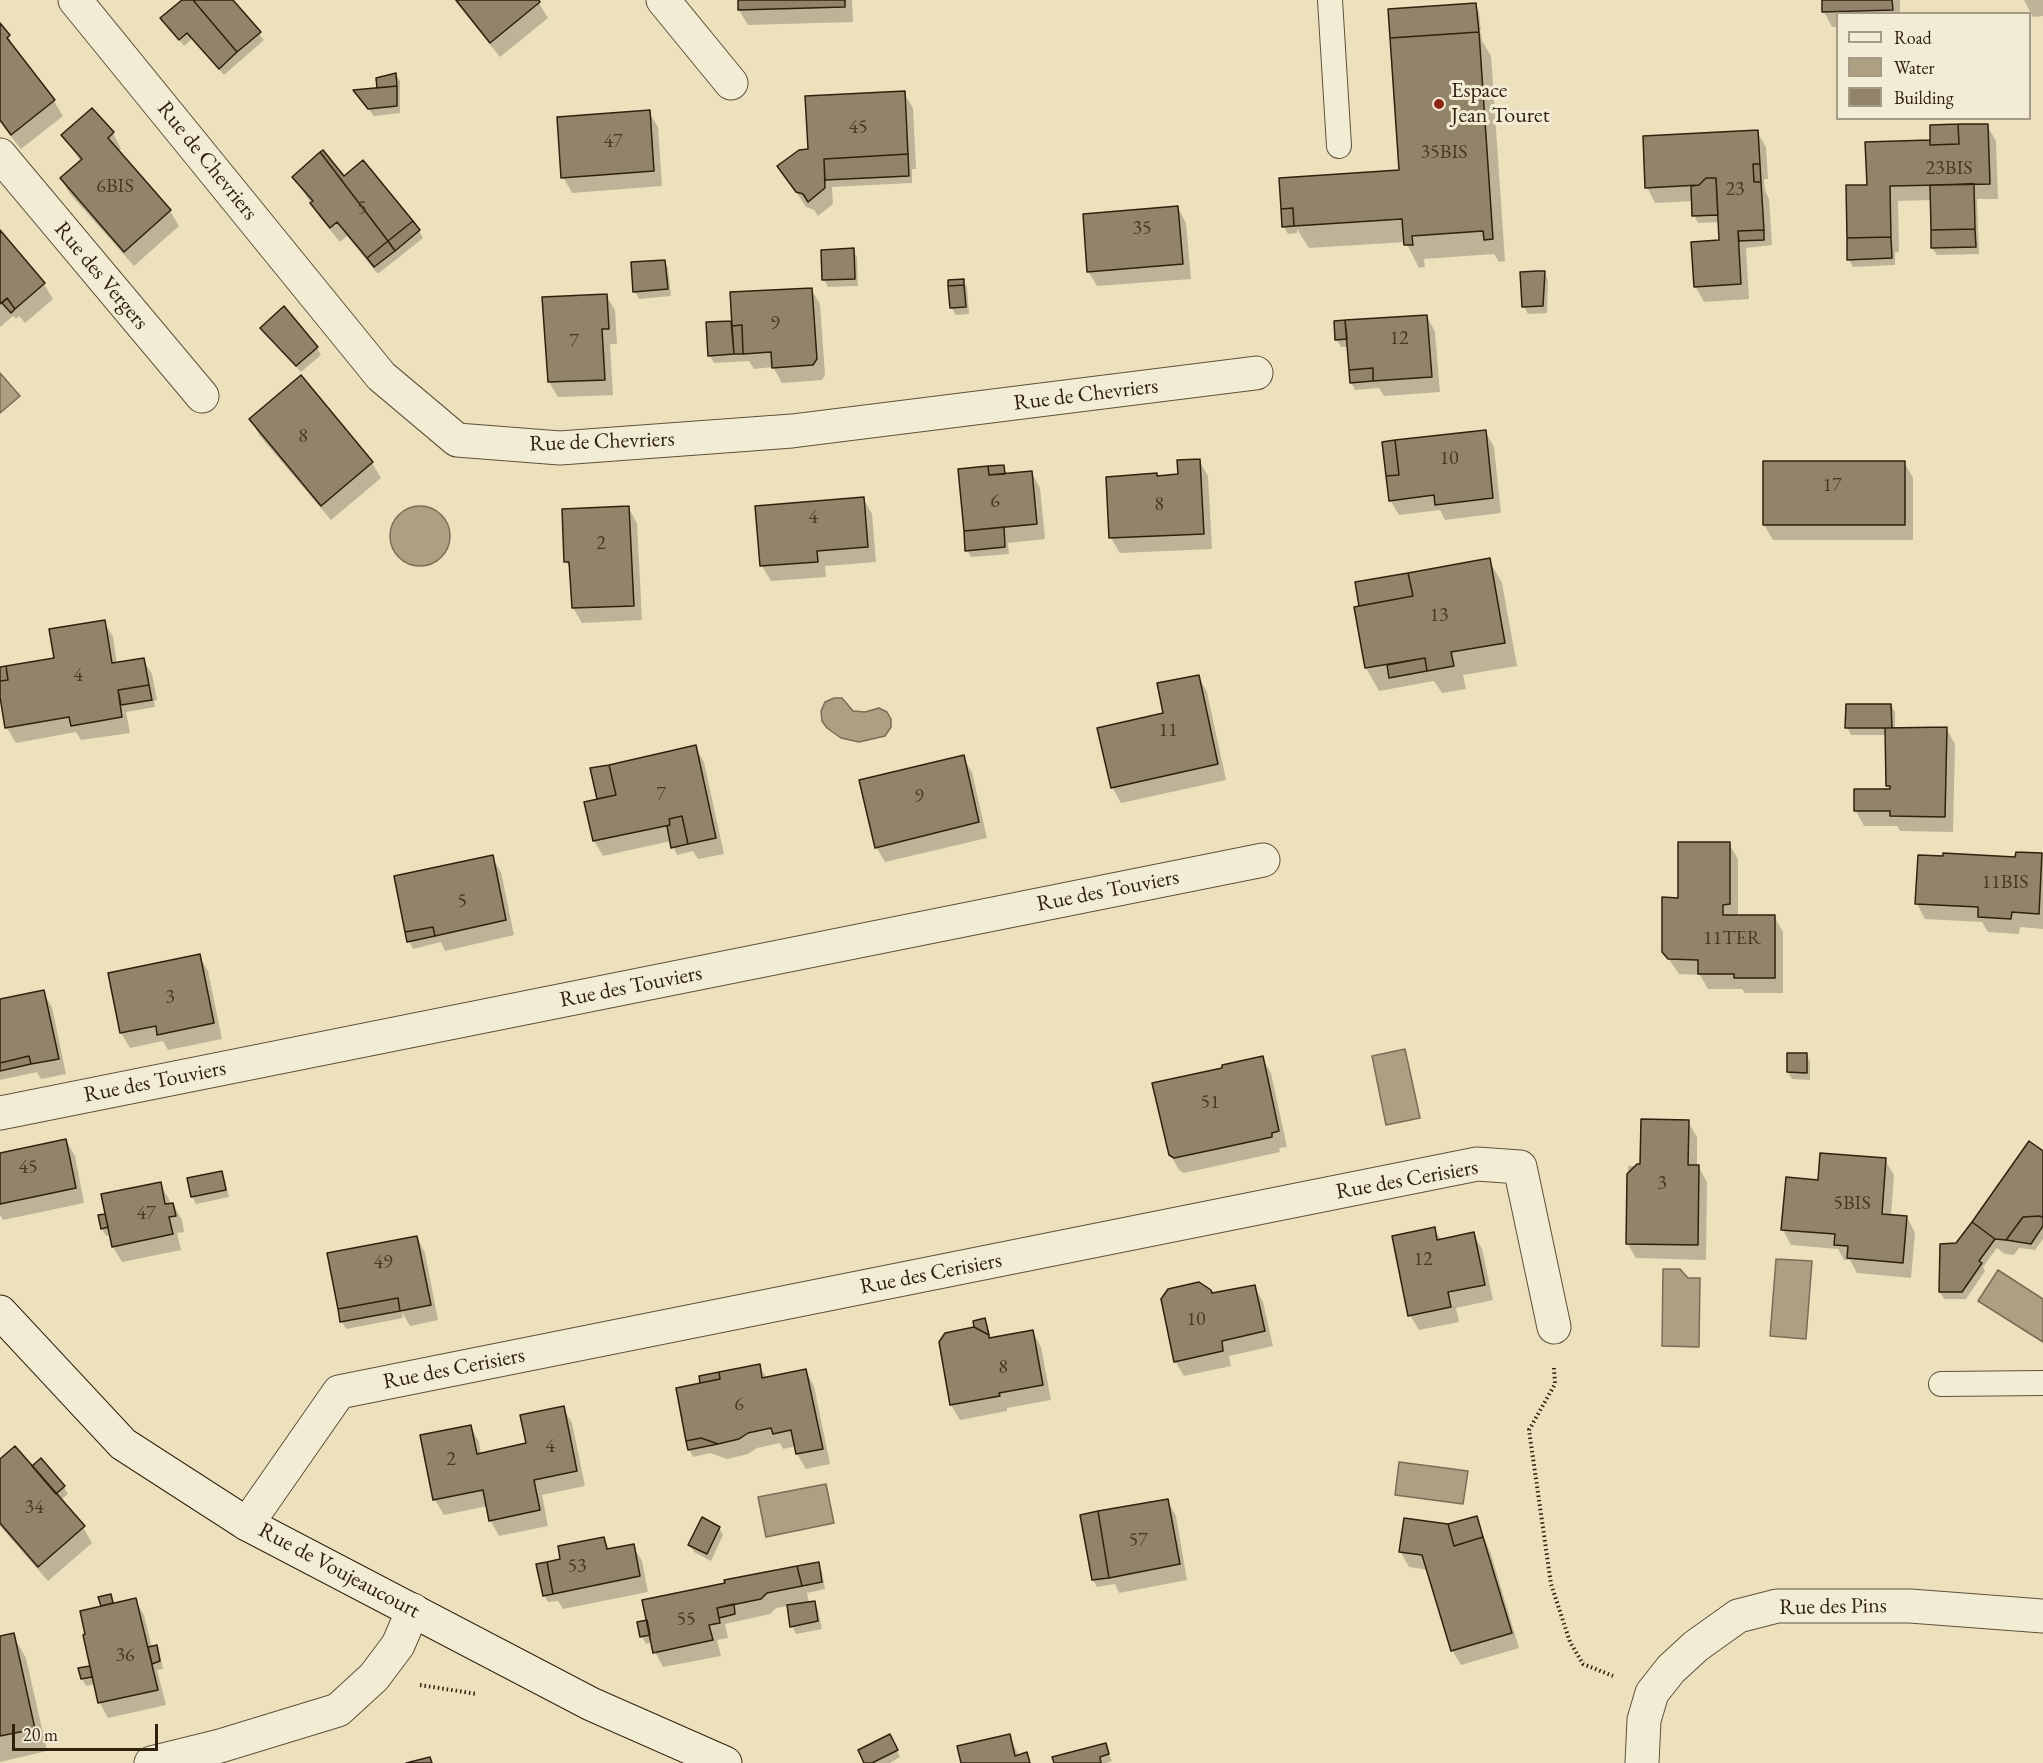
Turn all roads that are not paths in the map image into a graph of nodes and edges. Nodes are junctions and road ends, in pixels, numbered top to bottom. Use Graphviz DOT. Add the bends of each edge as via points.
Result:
graph roads {
  1 [pos="75,0"];
  2 [pos="663,0"];
  3 [pos="1330,0"];
  4 [pos="730,83"];
  5 [pos="1339,146"];
  6 [pos="0,155"];
  7 [pos="1256,373"];
  8 [pos="202,396"];
  9 [pos="1263,860"];
  10 [pos="0,1113"];
  11 [pos="0,1312"];
  12 [pos="1554,1327"];
  13 [pos="2043,1383"];
  14 [pos="1941,1384"];
  15 [pos="247,1524"];
  16 [pos="413,1610"];
  17 [pos="2043,1616"];
  18 [pos="151,1763"];
  19 [pos="725,1763"];
  20 [pos="1642,1763"];
  1 -- 7 [label="street, Rue de Chevriers" via="381,376 458,440 560,448 792,431"];
  2 -- 4 [label="street"];
  3 -- 5 [label="lane"];
  6 -- 8 [label="street, Rue des Vergers"];
  9 -- 10 [label="street, Rue des Touviers"];
  11 -- 15 [label="street, Rue de Voujeaucourt" via="123,1444"];
  12 -- 15 [label="street, Rue des Cerisiers" via="1520,1167 1477,1164 339,1392"];
  13 -- 14 [label="lane"];
  15 -- 16 [label="street, Rue de Voujeaucourt"];
  16 -- 18 [label="street" via="398,1645 374,1677 338,1710"];
  16 -- 19 [label="street, Rue de Voujeaucourt" via="591,1704"];
  17 -- 20 [label="street, Rue des Pins" via="1910,1606 1777,1606 1738,1616 1696,1646 1652,1693 1644,1720"];
}
